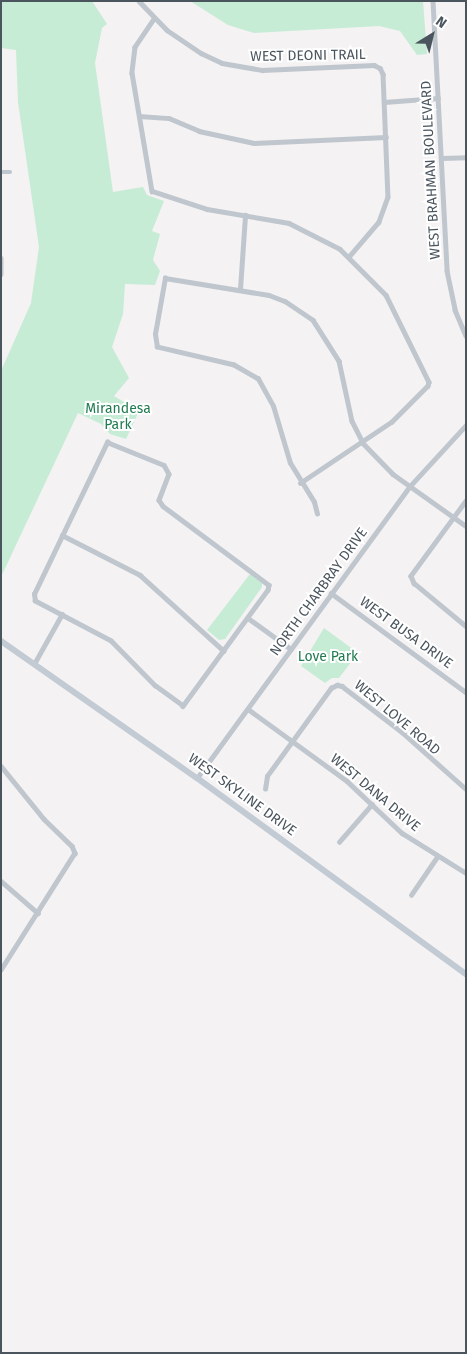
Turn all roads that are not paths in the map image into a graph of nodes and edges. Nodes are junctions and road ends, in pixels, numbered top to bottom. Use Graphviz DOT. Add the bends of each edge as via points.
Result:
graph roads {
  1 [pos="140,1"];
  2 [pos="433,1"];
  3 [pos="154,19"];
  4 [pos="438,98"];
  5 [pos="384,102"];
  6 [pos="139,116"];
  7 [pos="386,137"];
  8 [pos="466,157"];
  9 [pos="442,158"];
  10 [pos="1,172"];
  11 [pos="10,172"];
  12 [pos="245,215"];
  13 [pos="350,256"];
  14 [pos="1,258"];
  15 [pos="1,274"];
  16 [pos="240,289"];
  17 [pos="466,336"];
  18 [pos="466,424"];
  19 [pos="363,443"];
  20 [pos="301,483"];
  21 [pos="410,486"];
  22 [pos="466,501"];
  23 [pos="317,514"];
  24 [pos="452,516"];
  25 [pos="466,526"];
  26 [pos="62,535"];
  27 [pos="332,593"];
  28 [pos="62,614"];
  29 [pos="248,618"];
  30 [pos="466,626"];
  31 [pos="1,641"];
  32 [pos="291,649"];
  33 [pos="224,651"];
  34 [pos="34,664"];
  35 [pos="466,692"];
  36 [pos="248,709"];
  37 [pos="292,741"];
  38 [pos="1,766"];
  39 [pos="197,778"];
  40 [pos="265,789"];
  41 [pos="466,789"];
  42 [pos="372,804"];
  43 [pos="339,842"];
  44 [pos="436,857"];
  45 [pos="466,873"];
  46 [pos="1,881"];
  47 [pos="411,895"];
  48 [pos="38,913"];
  49 [pos="1,970"];
  50 [pos="466,974"];
  1 -- 3 [label="street, WEST DEONI TRAIL"];
  2 -- 4 [label="street, WEST BRAHMAN BOULEVARD"];
  3 -- 5 [label="street, WEST DEONI TRAIL" via="201,53 243,68 374,65 383,74"];
  3 -- 6 [label="street" via="140,37 134,54 132,73"];
  4 -- 5 [label="street"];
  4 -- 9 [label="street, WEST BRAHMAN BOULEVARD"];
  5 -- 7 [label="street"];
  6 -- 7 [label="street" via="169,118 199,131 254,143"];
  6 -- 12 [label="street" via="152,191 186,204"];
  7 -- 13 [label="street" via="388,185 385,209"];
  8 -- 9 [label="street"];
  9 -- 17 [label="street, WEST BRAHMAN BOULEVARD" via="447,271 455,310"];
  10 -- 11 [label="street"];
  12 -- 13 [label="street" via="289,223"];
  12 -- 16 [label="street"];
  13 -- 19 [label="street" via="386,295 429,382 392,422"];
  14 -- 15 [label="street"];
  16 -- 19 [label="street" via="285,301 300,310 323,332 340,361 352,422"];
  16 -- 20 [label="street" via="165,278 155,334 157,347 234,364 258,379 273,406 290,463"];
  18 -- 21 [label="street, NORTH CHARBRAY DRIVE"];
  19 -- 20 [label="street"];
  19 -- 21 [label="street" via="382,465"];
  20 -- 23 [label="street" via="314,502"];
  21 -- 24 [label="street"];
  21 -- 27 [label="street, NORTH CHARBRAY DRIVE"];
  22 -- 24 [label="street"];
  24 -- 25 [label="street"];
  24 -- 30 [label="street" via="411,576 414,583"];
  26 -- 28 [label="street" via="34,594 35,601"];
  26 -- 29 [label="street" via="108,442 168,469 159,500 269,585"];
  26 -- 33 [label="street" via="140,575"];
  27 -- 32 [label="street, NORTH CHARBRAY DRIVE"];
  27 -- 35 [label="street, WEST BUSA DRIVE"];
  28 -- 33 [label="street" via="111,641 155,686 183,706"];
  28 -- 34 [label="street"];
  29 -- 32 [label="street"];
  29 -- 33 [label="street"];
  31 -- 34 [label="street, WEST SKYLINE DRIVE"];
  32 -- 36 [label="street, NORTH CHARBRAY DRIVE"];
  34 -- 39 [label="street, WEST SKYLINE DRIVE"];
  36 -- 37 [label="street, WEST DANA DRIVE"];
  36 -- 39 [label="street, NORTH CHARBRAY DRIVE"];
  37 -- 40 [label="street" via="268,776"];
  37 -- 41 [label="street, WEST LOVE ROAD" via="331,688 342,686 402,732"];
  37 -- 42 [label="street, WEST DANA DRIVE" via="347,781"];
  38 -- 48 [label="street" via="75,853"];
  39 -- 50 [label="street, WEST SKYLINE DRIVE"];
  42 -- 43 [label="street" via="356,818"];
  42 -- 44 [label="street, WEST DANA DRIVE"];
  44 -- 45 [label="street, WEST DANA DRIVE"];
  44 -- 47 [label="street"];
  46 -- 48 [label="street"];
  48 -- 49 [label="street"];
}
